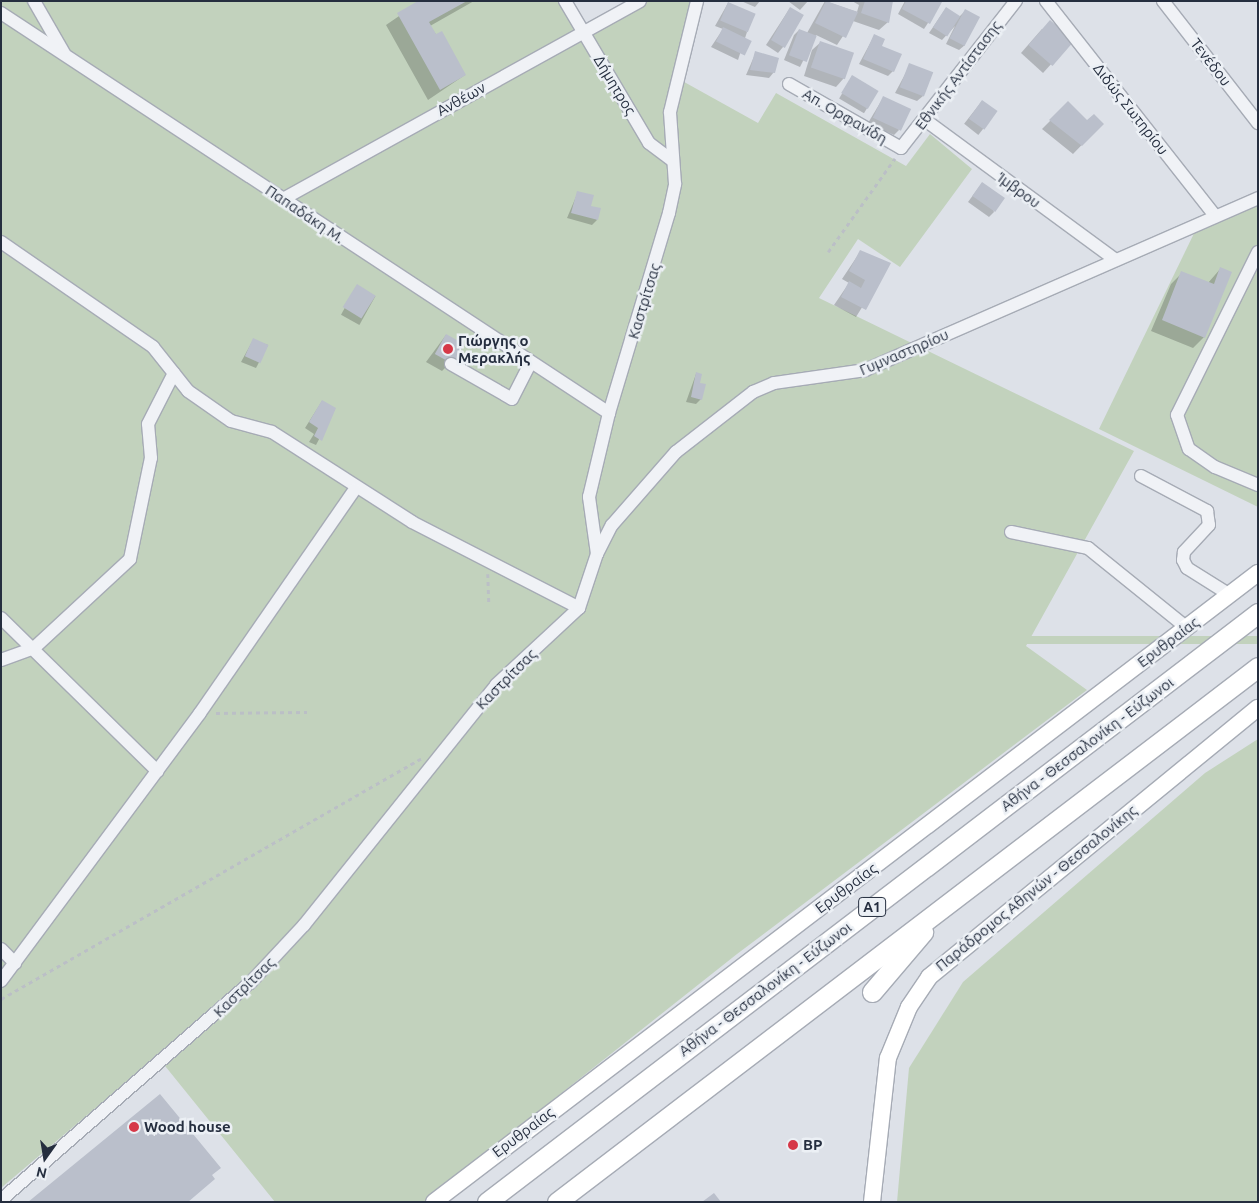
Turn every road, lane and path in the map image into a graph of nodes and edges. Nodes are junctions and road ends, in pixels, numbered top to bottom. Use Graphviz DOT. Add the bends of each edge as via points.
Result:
graph roads {
  1 [pos="34,1"];
  2 [pos="565,1"];
  3 [pos="640,1"];
  4 [pos="697,1"];
  5 [pos="1016,1"];
  6 [pos="1046,1"];
  7 [pos="1163,1"];
  8 [pos="1,13"];
  9 [pos="582,30"];
  10 [pos="66,56"];
  11 [pos="789,84"];
  12 [pos="925,120"];
  13 [pos="1258,124"];
  14 [pos="901,148"];
  15 [pos="673,161"];
  16 [pos="1258,198"];
  17 [pos="283,199"];
  18 [pos="1215,216"];
  19 [pos="1,242"];
  20 [pos="828,252"];
  21 [pos="1258,252"];
  22 [pos="1114,259"];
  23 [pos="451,364"];
  24 [pos="530,364"];
  25 [pos="174,373"];
  26 [pos="609,413"];
  27 [pos="1141,476"];
  28 [pos="1258,484"];
  29 [pos="356,489"];
  30 [pos="1011,532"];
  31 [pos="597,554"];
  32 [pos="487,561"];
  33 [pos="1258,574"];
  34 [pos="1230,595"];
  35 [pos="490,605"];
  36 [pos="579,608"];
  37 [pos="1258,613"];
  38 [pos="1,618"];
  39 [pos="1187,628"];
  40 [pos="34,648"];
  41 [pos="1,660"];
  42 [pos="1258,667"];
  43 [pos="1258,708"];
  44 [pos="307,712"];
  45 [pos="200,713"];
  46 [pos="445,745"];
  47 [pos="157,771"];
  48 [pos="948,903"];
  49 [pos="1,949"];
  50 [pos="14,963"];
  51 [pos="1,982"];
  52 [pos="872,992"];
  53 [pos="1,999"];
  54 [pos="1,1200"];
  55 [pos="434,1202"];
  56 [pos="487,1202"];
  57 [pos="557,1202"];
  58 [pos="872,1202"];
  1 -- 10 [label="street"];
  2 -- 9 [label="street, Δήμητρος"];
  3 -- 9 [label="street, Ανθέων"];
  4 -- 15 [label="street, Καστρίτσας" via="670,112"];
  5 -- 12 [label="street, Εθνικής Αντίστασης"];
  6 -- 18 [label="street, Διδώς Σωτηρίου"];
  7 -- 13 [label="street, Τενέδου"];
  8 -- 10 [label="street, Παπαδάκη Μ."];
  9 -- 15 [label="street, Δήμητρος" via="649,143"];
  9 -- 17 [label="street, Ανθέων"];
  10 -- 17 [label="street, Παπαδάκη Μ."];
  11 -- 14 [label="street, Απ. Ορφανίδη"];
  12 -- 14 [label="street, Εθνικής Αντίστασης"];
  12 -- 22 [label="street, Ίμβρου"];
  14 -- 20 [label="path"];
  15 -- 26 [label="street, Καστρίτσας" via="669,213"];
  16 -- 18 [label="street, Γυμναστηρίου"];
  17 -- 24 [label="street, Παπαδάκη Μ."];
  18 -- 22 [label="street, Γυμναστηρίου"];
  19 -- 25 [label="street" via="153,347"];
  21 -- 28 [label="street" via="1177,415 1189,449 1215,467"];
  22 -- 31 [label="street, Γυμναστηρίου" via="864,370 779,382 753,392 676,452 612,525"];
  23 -- 24 [label="street" via="512,399"];
  24 -- 26 [label="street, Παπαδάκη Μ."];
  25 -- 29 [label="street" via="188,391 231,421 272,432"];
  25 -- 40 [label="street" via="148,424 151,458 130,559"];
  26 -- 31 [label="street, Καστρίτσας" via="589,497"];
  27 -- 34 [label="street" via="1206,511 1209,525 1184,552 1183,560 1187,568"];
  29 -- 32 [label="street"];
  29 -- 45 [label="street"];
  30 -- 39 [label="street" via="1088,548"];
  31 -- 36 [label="street, Καστρίτσας"];
  32 -- 35 [label="path"];
  32 -- 36 [label="street"];
  33 -- 34 [label="main road, Ερυθραίας"];
  34 -- 39 [label="main road, Ερυθραίας"];
  36 -- 46 [label="street, Καστρίτσας" via="496,686"];
  37 -- 56 [label="highway, Αθήνα - Θεσσαλονίκη - Εύζωνοι / Α1"];
  38 -- 40 [label="street"];
  39 -- 55 [label="main road, Ερυθραίας"];
  40 -- 41 [label="street"];
  40 -- 47 [label="street"];
  42 -- 48 [label="highway"];
  43 -- 58 [label="main road, Παράδρομος Αθηνών - Θεσσαλονίκης" via="929,977 909,1007 888,1058"];
  44 -- 45 [label="path"];
  45 -- 47 [label="street"];
  46 -- 53 [label="path"];
  46 -- 54 [label="street, Καστρίτσας" via="384,829 251,982"];
  47 -- 50 [label="street"];
  48 -- 52 [label="highway"];
  48 -- 57 [label="highway"];
  49 -- 50 [label="street"];
  50 -- 51 [label="street"];
}
